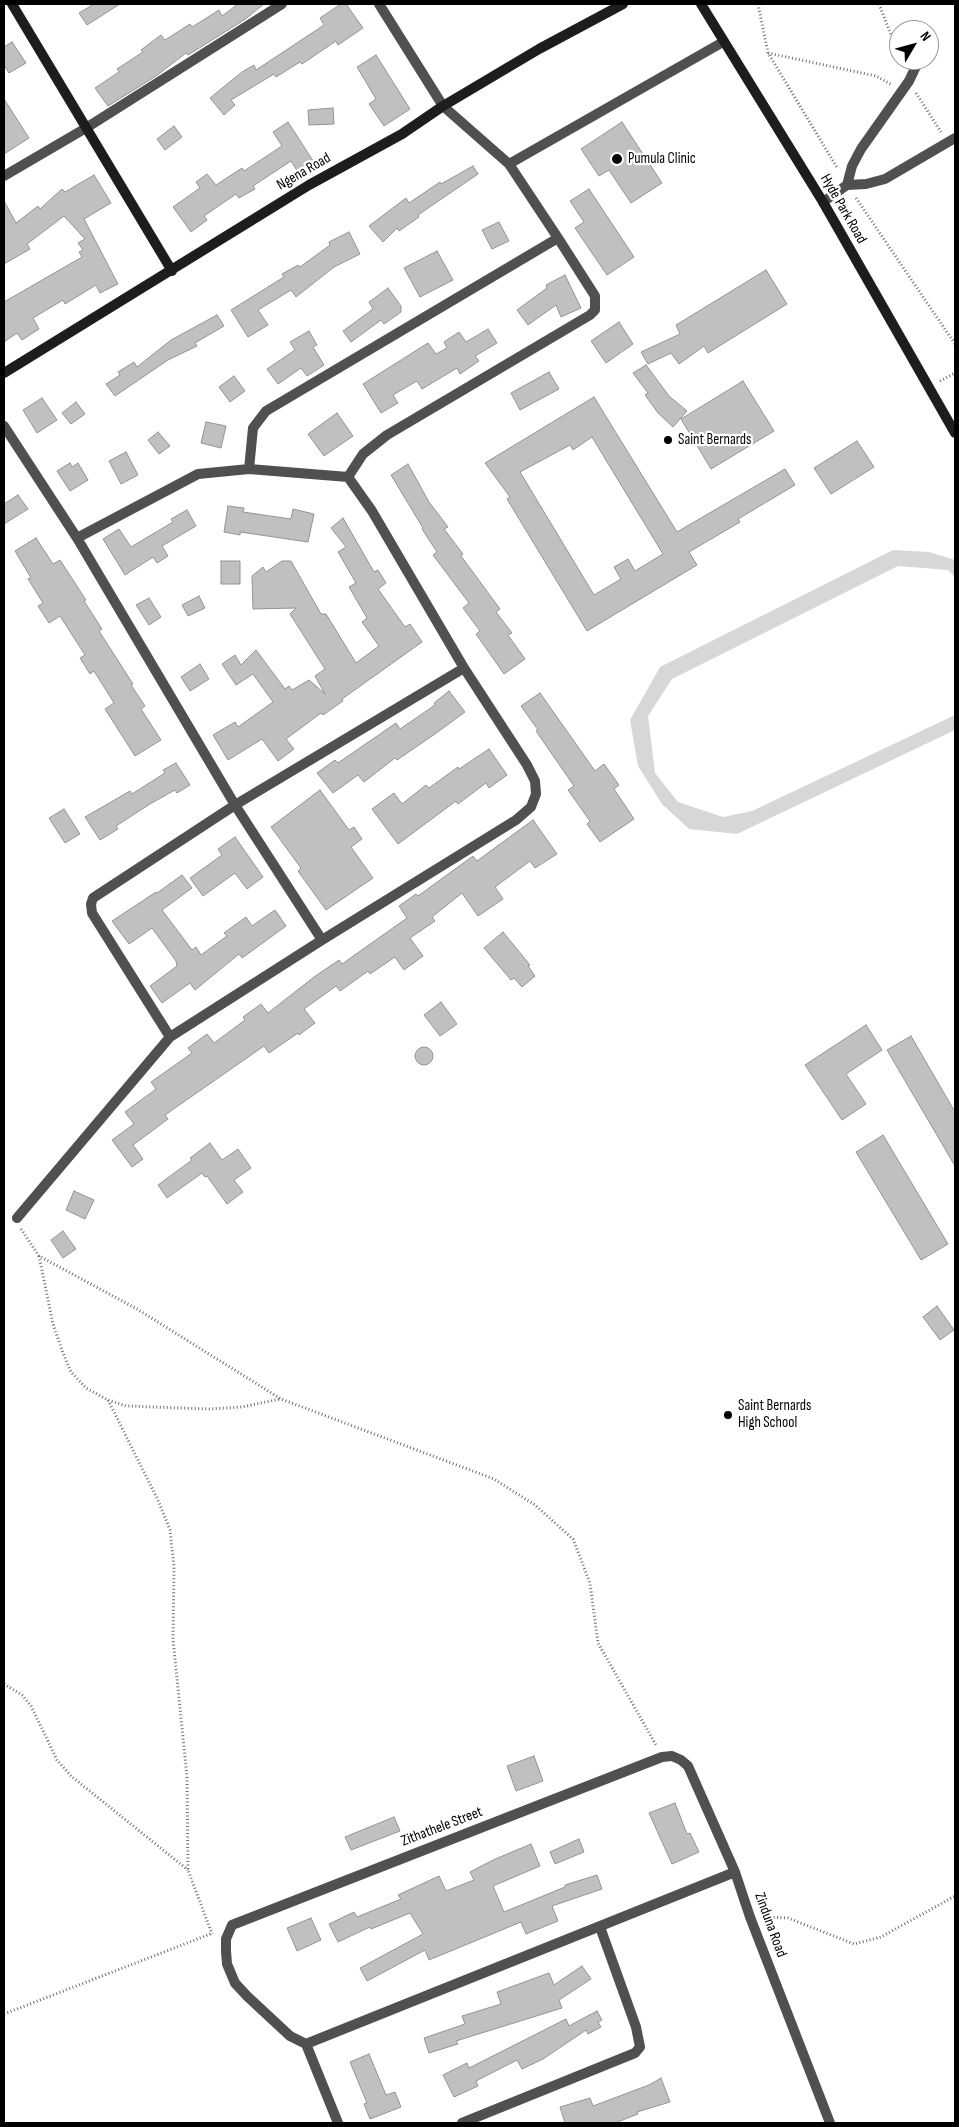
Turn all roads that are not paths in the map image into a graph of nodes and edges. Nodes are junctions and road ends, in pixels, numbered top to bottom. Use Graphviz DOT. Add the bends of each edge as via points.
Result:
graph roads {
  1 [pos="12,4"];
  2 [pos="282,4"];
  3 [pos="379,4"];
  4 [pos="623,4"];
  5 [pos="701,4"];
  6 [pos="723,42"];
  7 [pos="914,70"];
  8 [pos="443,106"];
  9 [pos="86,128"];
  10 [pos="952,141"];
  11 [pos="509,164"];
  12 [pos="4,176"];
  13 [pos="848,185"];
  14 [pos="822,202"];
  15 [pos="558,238"];
  16 [pos="172,271"];
  17 [pos="4,373"];
  18 [pos="4,426"];
  19 [pos="955,433"];
  20 [pos="249,469"];
  21 [pos="348,477"];
  22 [pos="77,538"];
  23 [pos="464,668"];
  24 [pos="235,805"];
  25 [pos="322,940"];
  26 [pos="170,1037"];
  27 [pos="17,1218"];
  28 [pos="662,1757"];
  29 [pos="736,1872"];
  30 [pos="600,1927"];
  31 [pos="306,2044"];
  32 [pos="338,2123"];
  33 [pos="462,2123"];
  34 [pos="830,2123"];
  1 -- 9 [label="street"];
  2 -- 9 [label="street"];
  3 -- 8 [label="street"];
  4 -- 8 [label="street, Ngena Road"];
  5 -- 6 [label="street, Hyde Park Road"];
  6 -- 11 [label="street"];
  6 -- 14 [label="street, Hyde Park Road"];
  7 -- 13 [label="street" via="861,149 852,166"];
  8 -- 11 [label="street"];
  8 -- 16 [label="street, Ngena Road" via="402,134 309,185"];
  9 -- 12 [label="street"];
  9 -- 16 [label="street"];
  10 -- 13 [label="street" via="885,179"];
  11 -- 15 [label="street"];
  13 -- 14 [label="street"];
  14 -- 19 [label="street, Hyde Park Road"];
  15 -- 20 [label="street" via="266,411 253,428"];
  15 -- 21 [label="street" via="594,296 596,304 590,315 387,435 363,454"];
  16 -- 17 [label="street, Ngena Road"];
  18 -- 22 [label="street"];
  20 -- 21 [label="street"];
  20 -- 22 [label="street" via="198,474"];
  21 -- 23 [label="street" via="372,511"];
  22 -- 24 [label="street"];
  23 -- 24 [label="street"];
  23 -- 25 [label="street" via="535,781 536,794 531,807 516,820"];
  24 -- 25 [label="street"];
  24 -- 26 [label="street" via="101,891 91,904 92,913"];
  25 -- 26 [label="street"];
  26 -- 27 [label="street"];
  28 -- 29 [label="street, Zinduna Road" via="672,1756 688,1766"];
  28 -- 31 [label="street, Zithathele Street" via="232,1925 226,1939 226,1951 235,1983 290,2036"];
  29 -- 30 [label="street"];
  29 -- 34 [label="street, Zinduna Road" via="750,1917"];
  30 -- 31 [label="street"];
  30 -- 33 [label="street" via="636,2027 640,2047 635,2053"];
  31 -- 32 [label="street"];
}
